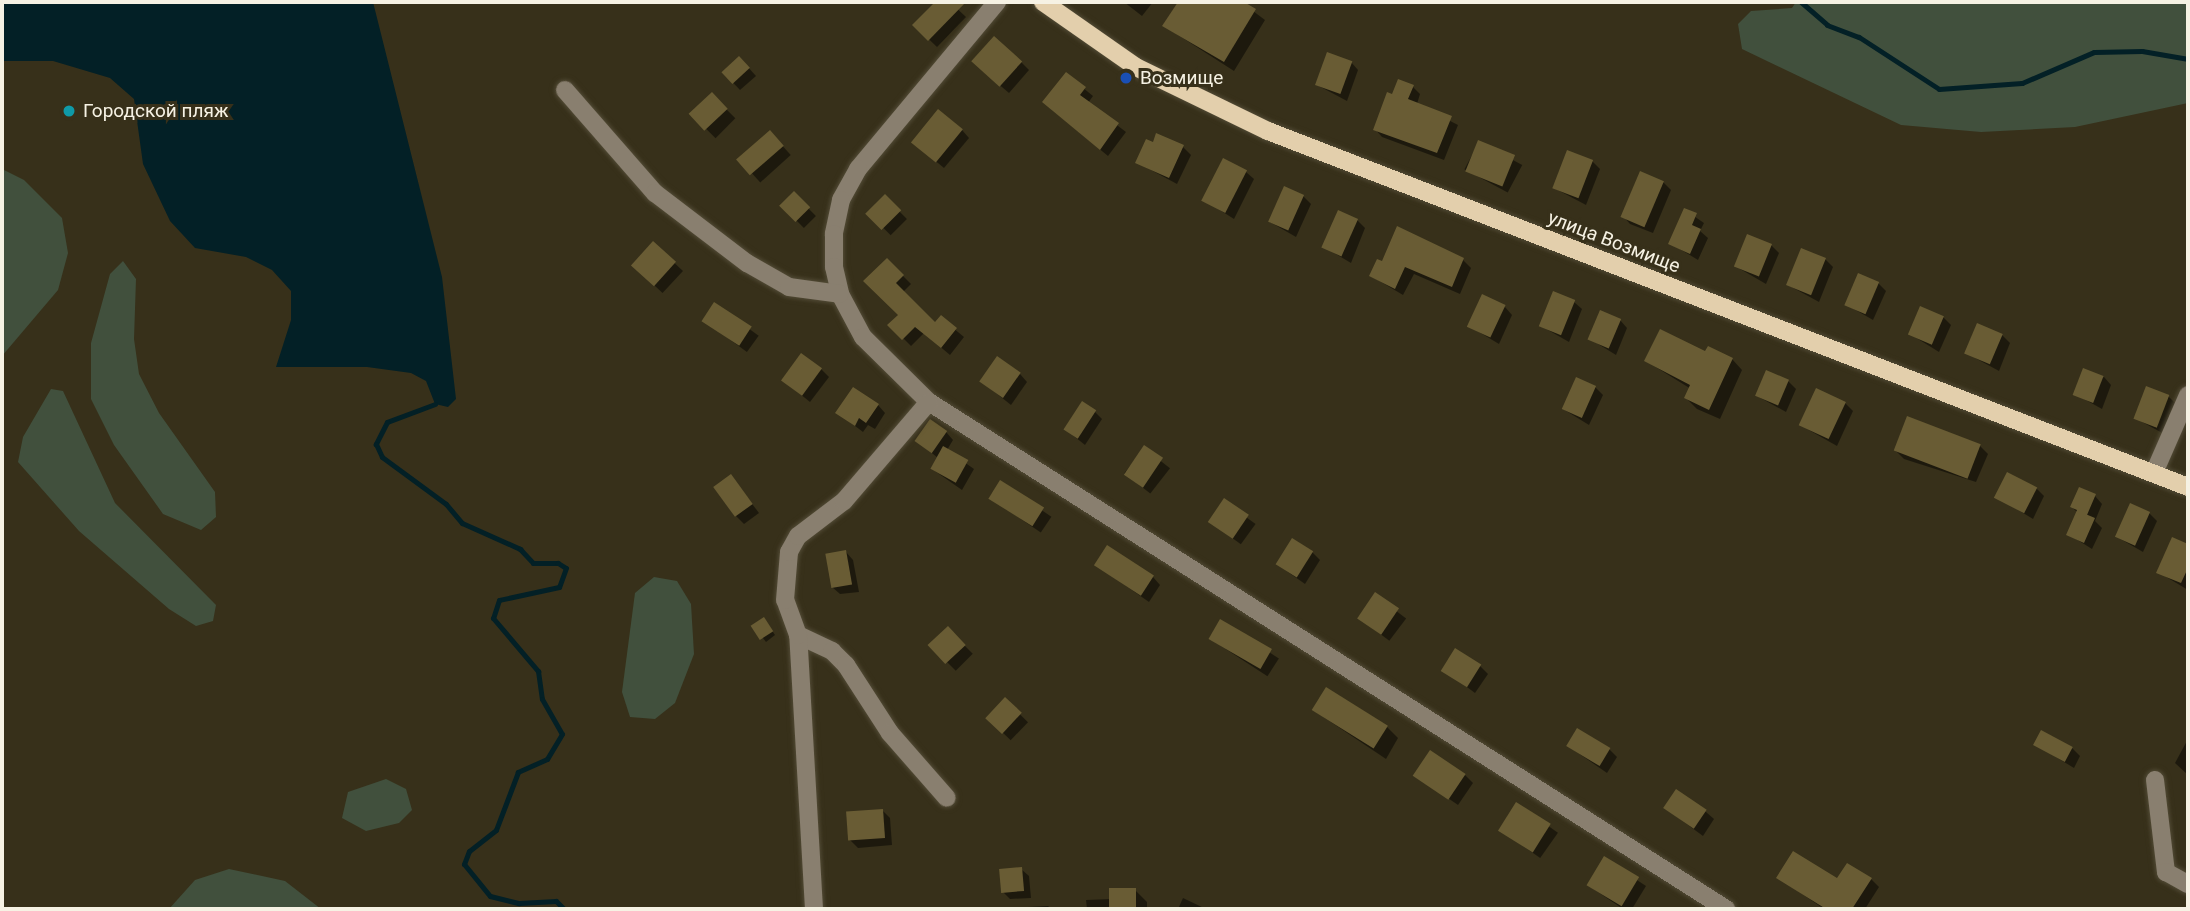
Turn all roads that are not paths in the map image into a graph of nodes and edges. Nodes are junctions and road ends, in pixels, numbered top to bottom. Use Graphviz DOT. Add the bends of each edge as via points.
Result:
graph roads {
  1 [pos="997,2"];
  2 [pos="1043,2"];
  3 [pos="565,90"];
  4 [pos="839,294"];
  5 [pos="2188,395"];
  6 [pos="929,402"];
  7 [pos="2154,473"];
  8 [pos="2188,487"];
  9 [pos="798,635"];
  10 [pos="2155,780"];
  11 [pos="947,798"];
  12 [pos="2188,884"];
  13 [pos="814,909"];
  14 [pos="1726,909"];
  1 -- 4 [label="street" via="858,169 841,200 834,233"];
  2 -- 7 [label="main road, улица Возмище" via="1147,73 1268,131"];
  3 -- 4 [label="street" via="655,193 747,263 789,287"];
  4 -- 6 [label="street" via="863,337"];
  5 -- 7 [label="street"];
  6 -- 9 [label="street" via="844,501 798,536 789,552 785,600"];
  6 -- 14 [label="street"];
  7 -- 8 [label="main road, улица Возмище"];
  9 -- 11 [label="street" via="832,651 846,665 890,733"];
  9 -- 13 [label="street"];
  10 -- 12 [label="street" via="2166,872"];
}
